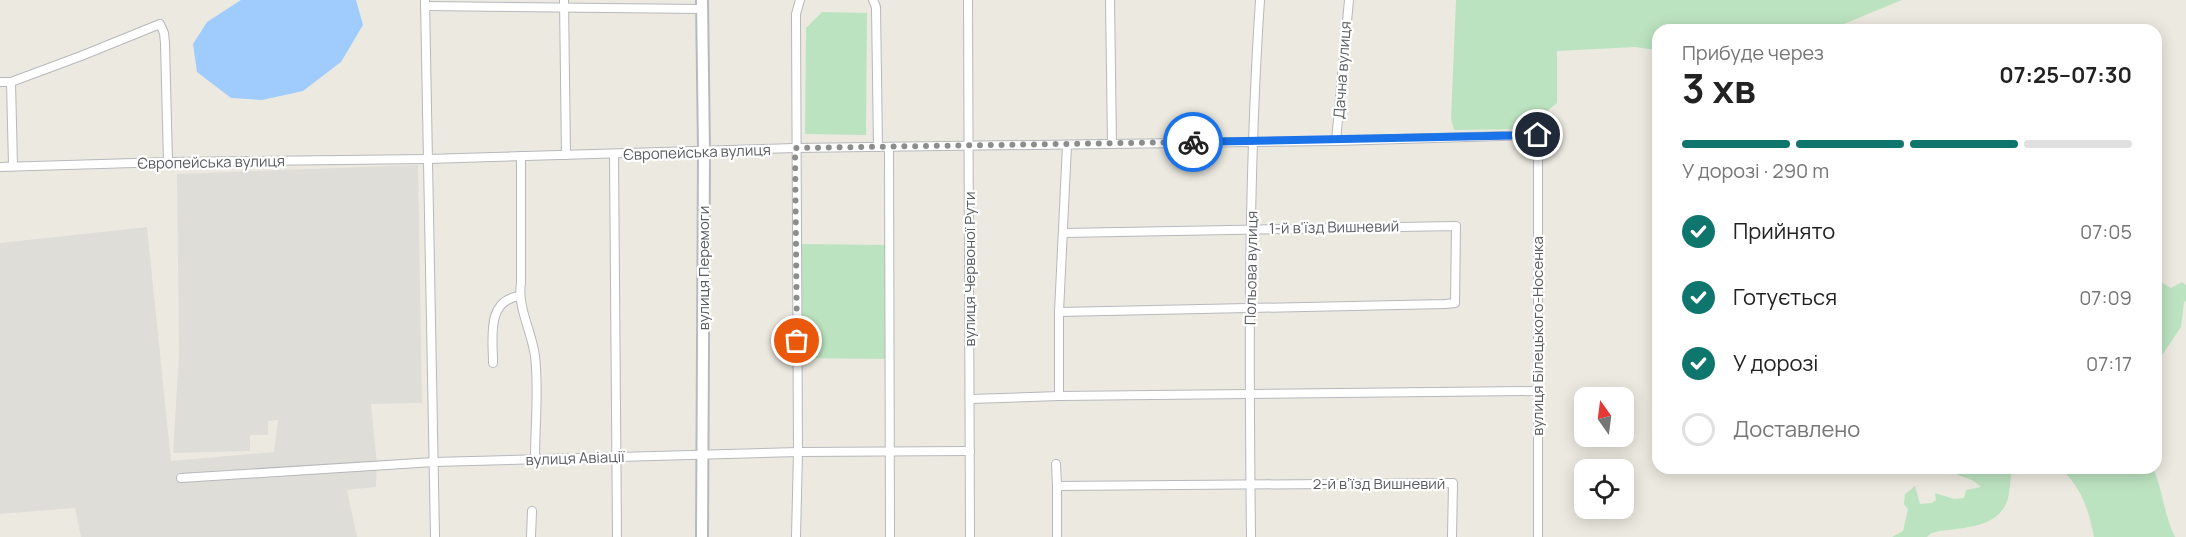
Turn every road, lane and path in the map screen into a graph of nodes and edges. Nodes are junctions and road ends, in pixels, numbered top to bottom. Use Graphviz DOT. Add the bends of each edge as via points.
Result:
graph roads {
  1 [pos="800,0"];
  2 [pos="873,0"];
  3 [pos="968,0"];
  4 [pos="1110,0"];
  5 [pos="1260,0"];
  6 [pos="1348,0"];
  7 [pos="425,3"];
  8 [pos="564,4"];
  9 [pos="702,5"];
  10 [pos="0,82"];
  11 [pos="11,82"];
  12 [pos="1538,135"];
  13 [pos="1252,141"];
  14 [pos="1336,141"];
  15 [pos="1112,144"];
  16 [pos="968,145"];
  17 [pos="1067,145"];
  18 [pos="878,147"];
  19 [pos="889,147"];
  20 [pos="795,148"];
  21 [pos="704,151"];
  22 [pos="614,154"];
  23 [pos="566,155"];
  24 [pos="521,156"];
  25 [pos="428,159"];
  26 [pos="168,162"];
  27 [pos="13,166"];
  28 [pos="0,167"];
  29 [pos="1251,229"];
  30 [pos="1063,233"];
  31 [pos="519,296"];
  32 [pos="1251,308"];
  33 [pos="1059,312"];
  34 [pos="494,363"];
  35 [pos="1537,391"];
  36 [pos="1250,393"];
  37 [pos="1059,396"];
  38 [pos="970,399"];
  39 [pos="890,451"];
  40 [pos="970,451"];
  41 [pos="798,452"];
  42 [pos="702,455"];
  43 [pos="616,457"];
  44 [pos="536,459"];
  45 [pos="434,462"];
  46 [pos="1056,464"];
  47 [pos="181,478"];
  48 [pos="1250,484"];
  49 [pos="1056,486"];
  50 [pos="532,512"];
  51 [pos="435,537"];
  52 [pos="531,537"];
  53 [pos="617,537"];
  54 [pos="702,537"];
  55 [pos="796,537"];
  56 [pos="890,537"];
  57 [pos="970,537"];
  58 [pos="1057,537"];
  59 [pos="1251,537"];
  60 [pos="1452,537"];
  61 [pos="1538,537"];
  1 -- 20 [label="street" via="796,14"];
  2 -- 18 [label="street"];
  3 -- 16 [label="street, вулиця Червоної Рути"];
  4 -- 15 [label="street"];
  5 -- 13 [label="street, Польова вулиця"];
  6 -- 14 [label="street, Дачна вулиця"];
  7 -- 8 [label="street"];
  7 -- 25 [label="street"];
  8 -- 9 [label="street"];
  8 -- 23 [label="street"];
  9 -- 21 [label="street, вулиця Перемоги"];
  10 -- 11 [label="street"];
  11 -- 26 [label="street" via="160,24 165,43"];
  11 -- 27 [label="street"];
  12 -- 14 [label="street, Європейська вулиця"];
  12 -- 35 [label="street, вулиця Білецького-Носенка"];
  13 -- 14 [label="street, Європейська вулиця"];
  13 -- 15 [label="street, Європейська вулиця"];
  13 -- 29 [label="street, Польова вулиця"];
  15 -- 17 [label="street, Європейська вулиця"];
  16 -- 17 [label="street, Європейська вулиця"];
  16 -- 19 [label="street, Європейська вулиця"];
  16 -- 38 [label="street, вулиця Червоної Рути"];
  17 -- 30 [label="street"];
  18 -- 19 [label="street, Європейська вулиця"];
  18 -- 20 [label="street, Європейська вулиця"];
  19 -- 39 [label="street"];
  20 -- 21 [label="street, Європейська вулиця"];
  20 -- 41 [label="street"];
  21 -- 22 [label="street, Європейська вулиця"];
  21 -- 42 [label="street, вулиця Перемоги"];
  22 -- 23 [label="street, Європейська вулиця"];
  22 -- 43 [label="street"];
  23 -- 24 [label="street, Європейська вулиця"];
  24 -- 25 [label="street, Європейська вулиця"];
  24 -- 31 [label="street"];
  25 -- 26 [label="street, Європейська вулиця"];
  25 -- 45 [label="street"];
  26 -- 27 [label="street, Європейська вулиця"];
  27 -- 28 [label="street, Європейська вулиця"];
  29 -- 30 [label="street, 1-й в'їзд Вишневий"];
  29 -- 32 [label="street, Польова вулиця"];
  29 -- 32 [label="street, 1-й в'їзд Вишневий" via="1456,226 1455,303"];
  30 -- 33 [label="street"];
  31 -- 34 [label="street" via="505,300 495,315"];
  31 -- 44 [label="street" via="535,358"];
  32 -- 33 [label="street"];
  32 -- 36 [label="street, Польова вулиця"];
  33 -- 37 [label="street"];
  35 -- 36 [label="street"];
  35 -- 61 [label="street, вулиця Білецького-Носенка"];
  36 -- 37 [label="street"];
  36 -- 48 [label="street, Польова вулиця"];
  37 -- 38 [label="street"];
  38 -- 40 [label="street, вулиця Червоної Рути"];
  39 -- 40 [label="street, вулиця Авіації"];
  39 -- 41 [label="street, вулиця Авіації"];
  39 -- 56 [label="street"];
  40 -- 57 [label="street, вулиця Червоної Рути"];
  41 -- 42 [label="street, вулиця Авіації"];
  41 -- 55 [label="street"];
  42 -- 43 [label="street, вулиця Авіації"];
  42 -- 54 [label="street, вулиця Перемоги"];
  43 -- 44 [label="street, вулиця Авіації"];
  43 -- 53 [label="street"];
  44 -- 45 [label="street, вулиця Авіації"];
  45 -- 47 [label="street, вулиця Авіації"];
  45 -- 51 [label="street"];
  46 -- 49 [label="street"];
  48 -- 49 [label="street"];
  48 -- 59 [label="street, Польова вулиця"];
  48 -- 60 [label="street, 2-й вʼїзд Вишневий" via="1453,483"];
  49 -- 58 [label="street"];
  50 -- 52 [label="street"];
}
